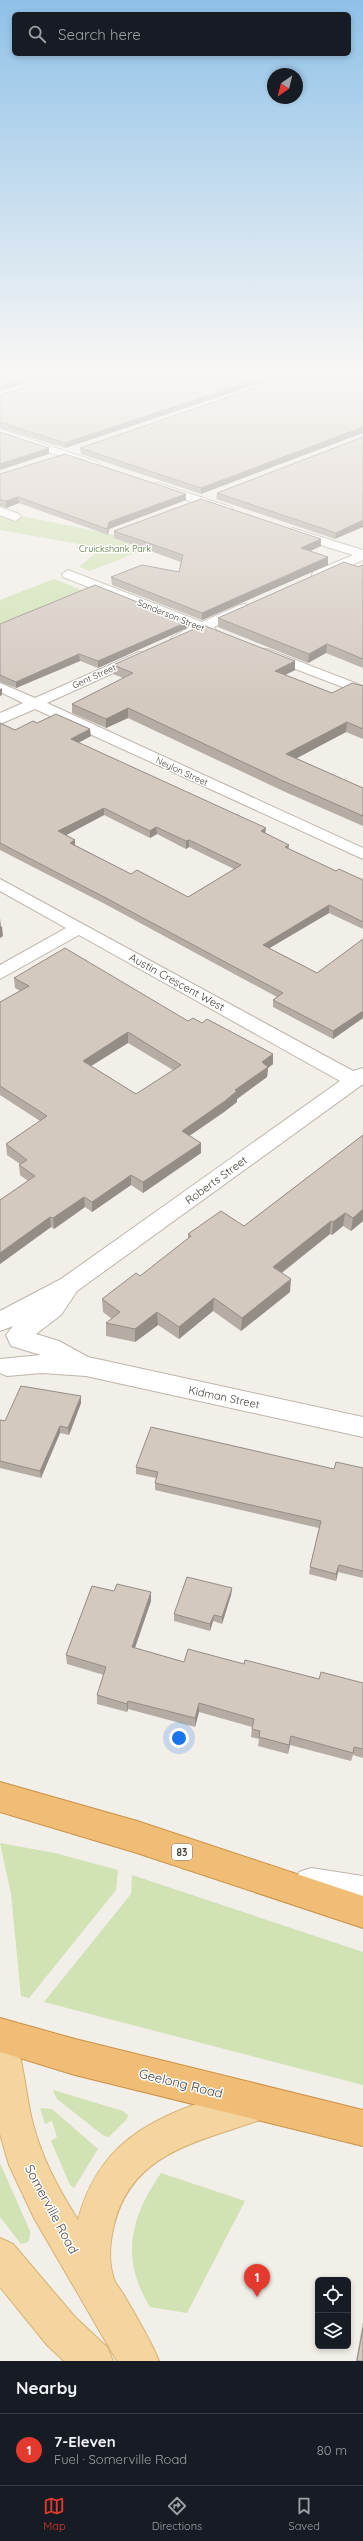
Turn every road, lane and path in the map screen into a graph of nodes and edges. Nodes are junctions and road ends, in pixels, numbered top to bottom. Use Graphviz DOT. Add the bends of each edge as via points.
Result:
graph roads {
  1 [pos="146,482"];
  2 [pos="218,493"];
  3 [pos="200,500"];
  4 [pos="183,507"];
  5 [pos="0,511"];
  6 [pos="241,514"];
  7 [pos="16,517"];
  8 [pos="278,527"];
  9 [pos="362,554"];
  10 [pos="68,574"];
  11 [pos="308,580"];
  12 [pos="258,602"];
  13 [pos="202,627"];
  14 [pos="223,635"];
  15 [pos="253,647"];
  16 [pos="0,687"];
  17 [pos="363,691"];
  18 [pos="35,703"];
  19 [pos="0,719"];
  20 [pos="363,854"];
  21 [pos="0,884"];
  22 [pos="79,928"];
  23 [pos="0,973"];
  24 [pos="359,1077"];
  25 [pos="9,1330"];
  26 [pos="86,1366"];
  27 [pos="3,1367"];
  28 [pos="363,1427"];
  29 [pos="0,1797"];
  30 [pos="247,1873"];
  31 [pos="363,1892"];
  32 [pos="363,1912"];
  33 [pos="0,2035"];
  34 [pos="0,2043"];
  35 [pos="259,2103"];
  36 [pos="363,2128"];
  37 [pos="0,2258"];
  38 [pos="97,2287"];
  39 [pos="93,2361"];
  40 [pos="138,2361"];
  1 -- 3 [label="street"];
  2 -- 3 [label="street"];
  3 -- 4 [label="street"];
  3 -- 6 [label="street"];
  5 -- 7 [label="street"];
  8 -- 9 [label="street"];
  9 -- 11 [label="street"];
  10 -- 13 [label="street, Sanderson Street"];
  12 -- 13 [label="street, Gent Street"];
  13 -- 14 [label="street, Sanderson Street"];
  13 -- 18 [label="street, Gent Street"];
  15 -- 17 [label="street"];
  16 -- 18 [label="street, Neylon Street"];
  18 -- 19 [label="street, Gent Street"];
  18 -- 20 [label="street, Neylon Street"];
  21 -- 22 [label="street, Austin Crescent West"];
  22 -- 23 [label="street"];
  22 -- 24 [label="street, Austin Crescent West"];
  24 -- 25 [label="street, Roberts Street" via="69,1285 53,1309"];
  25 -- 26 [label="street, Kidman Street"];
  25 -- 27 [label="street" via="19,1354"];
  26 -- 27 [label="street, Kidman Street" via="42,1364"];
  26 -- 28 [label="street, Kidman Street"];
  29 -- 30 [label="highway, 83"];
  30 -- 31 [label="street"];
  30 -- 32 [label="highway, 83"];
  33 -- 35 [label="highway, Geelong Road" via="75,2057"];
  34 -- 38 [label="main road, Somerville Road" via="14,2120 27,2165"];
  35 -- 36 [label="highway, Geelong Road"];
  35 -- 38 [label="main road" via="161,2136 123,2165 106,2193 93,2230 91,2258"];
  37 -- 39 [label="main road" via="61,2331"];
  38 -- 40 [label="main road, Somerville Road"];
}
